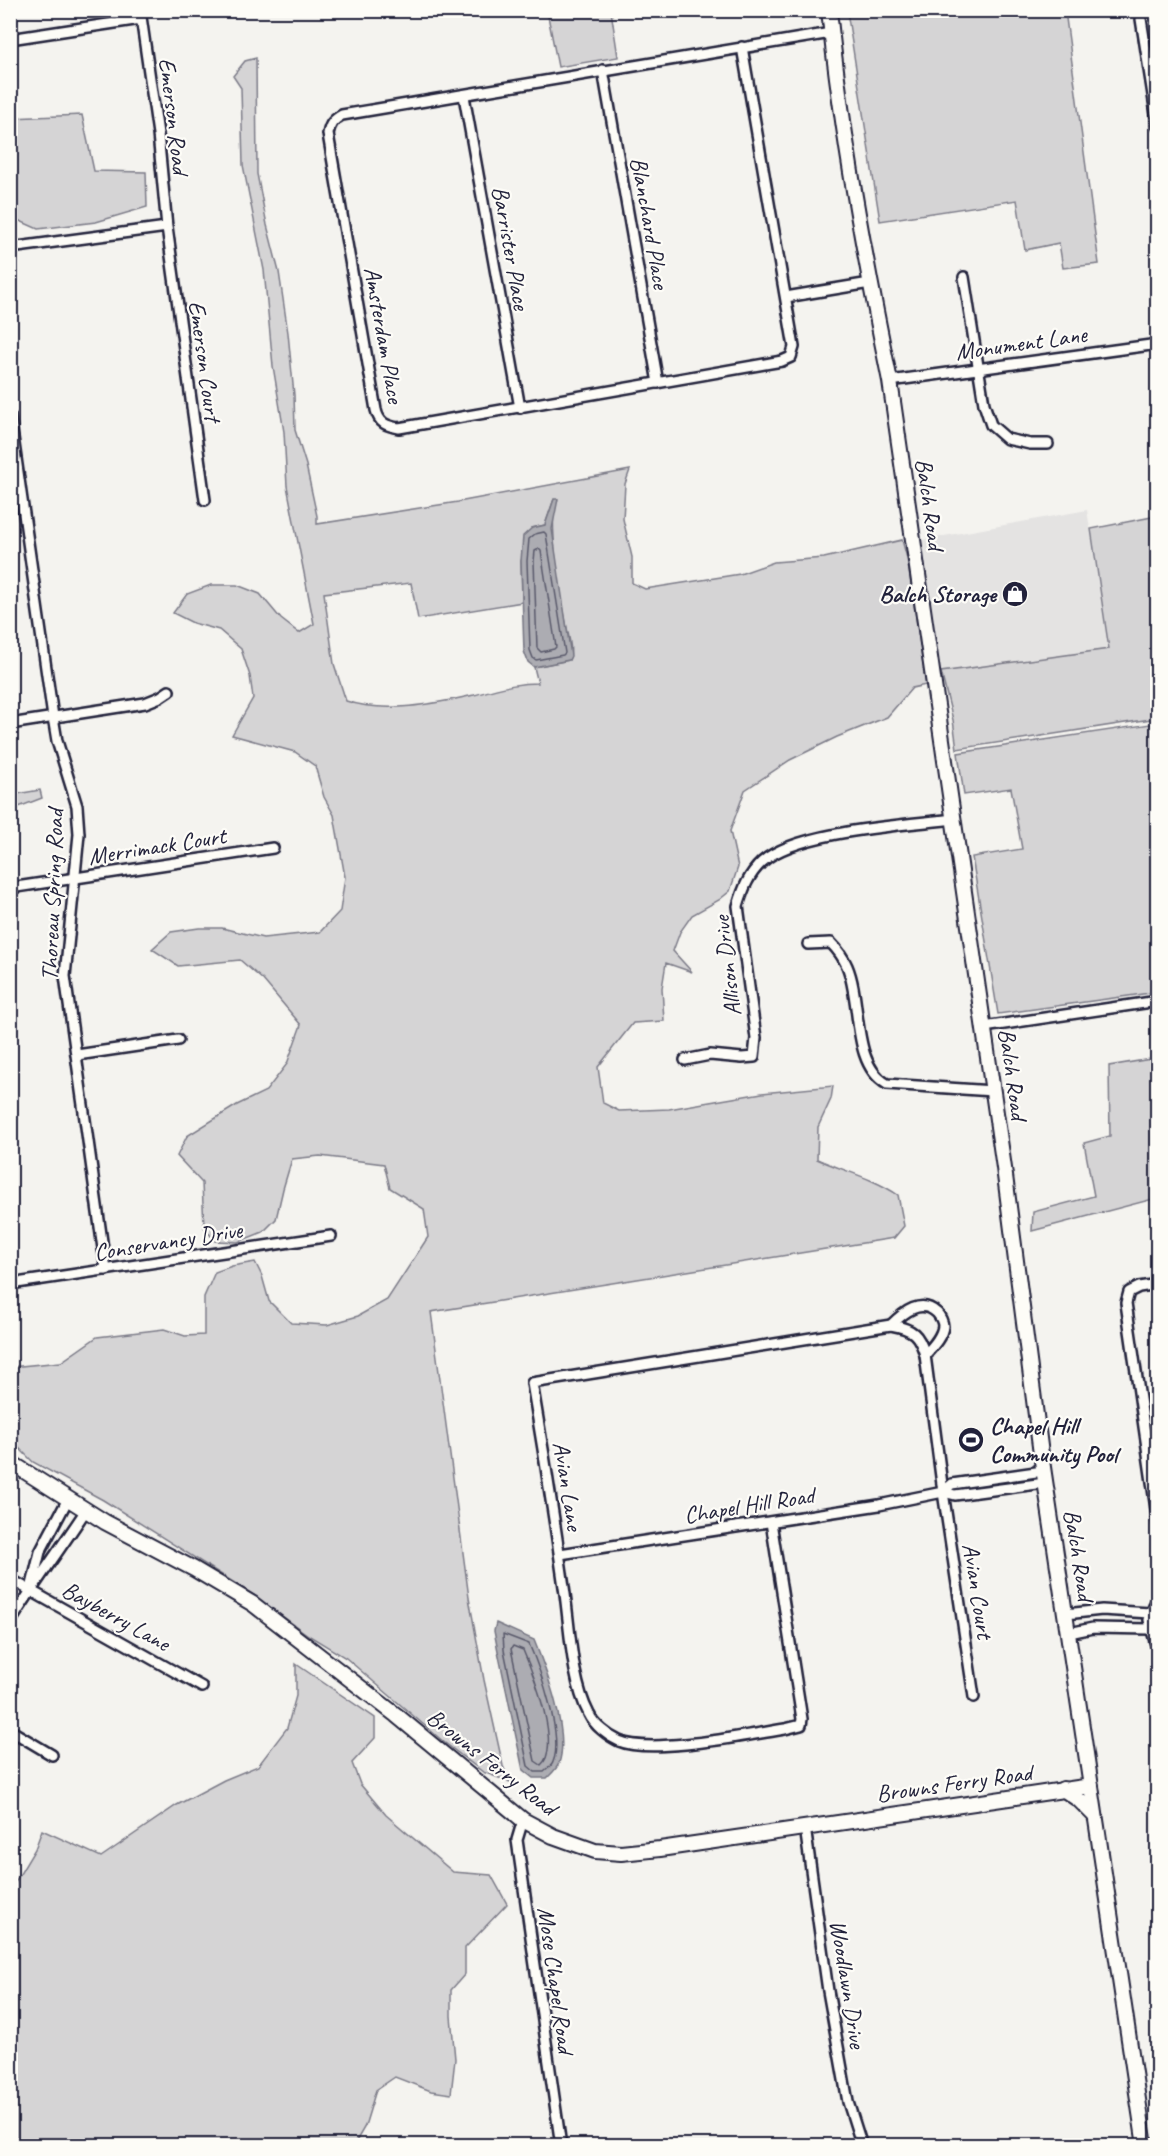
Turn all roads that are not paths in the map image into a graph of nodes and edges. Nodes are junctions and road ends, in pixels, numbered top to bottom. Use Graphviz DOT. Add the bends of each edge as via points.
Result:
graph roads {
  1 [pos="829,10"];
  2 [pos="141,15"];
  3 [pos="1141,19"];
  4 [pos="831,33"];
  5 [pos="10,39"];
  6 [pos="742,47"];
  7 [pos="603,70"];
  8 [pos="464,96"];
  9 [pos="1158,127"];
  10 [pos="167,227"];
  11 [pos="10,248"];
  12 [pos="964,277"];
  13 [pos="870,283"];
  14 [pos="786,297"];
  15 [pos="1158,344"];
  16 [pos="980,369"];
  17 [pos="890,381"];
  18 [pos="658,383"];
  19 [pos="520,408"];
  20 [pos="10,416"];
  21 [pos="1048,444"];
  22 [pos="206,500"];
  23 [pos="169,691"];
  24 [pos="53,717"];
  25 [pos="10,724"];
  26 [pos="954,819"];
  27 [pos="273,848"];
  28 [pos="76,878"];
  29 [pos="10,888"];
  30 [pos="808,944"];
  31 [pos="1158,1001"];
  32 [pos="984,1027"];
  33 [pos="178,1040"];
  34 [pos="77,1054"];
  35 [pos="685,1060"];
  36 [pos="993,1091"];
  37 [pos="331,1236"];
  38 [pos="106,1270"];
  39 [pos="10,1284"];
  40 [pos="1158,1284"];
  41 [pos="891,1325"];
  42 [pos="925,1356"];
  43 [pos="10,1462"];
  44 [pos="1154,1474"];
  45 [pos="1044,1477"];
  46 [pos="943,1492"];
  47 [pos="68,1499"];
  48 [pos="86,1510"];
  49 [pos="771,1522"];
  50 [pos="1158,1524"];
  51 [pos="560,1554"];
  52 [pos="10,1579"];
  53 [pos="30,1590"];
  54 [pos="1158,1595"];
  55 [pos="1150,1613"];
  56 [pos="1066,1614"];
  57 [pos="10,1623"];
  58 [pos="1150,1629"];
  59 [pos="1069,1633"];
  60 [pos="1158,1652"];
  61 [pos="202,1687"];
  62 [pos="974,1697"];
  63 [pos="10,1730"];
  64 [pos="52,1755"];
  65 [pos="1091,1786"];
  66 [pos="1063,1789"];
  67 [pos="1095,1816"];
  68 [pos="523,1820"];
  69 [pos="805,1827"];
  70 [pos="561,2145"];
  71 [pos="862,2145"];
  72 [pos="1145,2145"];
  1 -- 4 [label="street, Balch Road"];
  2 -- 5 [label="street"];
  2 -- 10 [label="street, Emerson Road"];
  3 -- 9 [label="street"];
  4 -- 6 [label="street, Amsterdam Place"];
  4 -- 13 [label="street, Balch Road"];
  6 -- 7 [label="street, Amsterdam Place"];
  6 -- 14 [label="street, Amsterdam Place"];
  7 -- 8 [label="street, Amsterdam Place"];
  7 -- 18 [label="street, Blanchard Place"];
  8 -- 19 [label="street, Barrister Place"];
  8 -- 19 [label="street, Amsterdam Place" via="342,115 330,125 328,134 376,410 384,424 399,428"];
  10 -- 11 [label="street"];
  10 -- 22 [label="street, Emerson Court"];
  12 -- 16 [label="street"];
  13 -- 14 [label="street"];
  13 -- 17 [label="street, Balch Road"];
  14 -- 18 [label="street, Amsterdam Place" via="794,347 791,357"];
  15 -- 16 [label="street, Monument Lane"];
  16 -- 17 [label="street, Monument Lane"];
  16 -- 21 [label="street" via="991,425 1007,439"];
  17 -- 26 [label="street, Balch Road"];
  18 -- 19 [label="street, Amsterdam Place"];
  20 -- 24 [label="street, Thoreau Spring Road"];
  23 -- 24 [label="street" via="145,703"];
  24 -- 25 [label="street"];
  24 -- 28 [label="street, Thoreau Spring Road" via="77,806"];
  26 -- 32 [label="street, Balch Road"];
  26 -- 35 [label="street, Allison Drive" via="805,841 762,862 744,886 738,906 756,1038 754,1057 710,1055"];
  27 -- 28 [label="street, Merrimack Court"];
  28 -- 29 [label="street, Merrimack Court"];
  28 -- 34 [label="street, Thoreau Spring Road" via="65,966"];
  30 -- 36 [label="street" via="831,943 848,967 864,1051 879,1080 886,1084"];
  31 -- 32 [label="street"];
  32 -- 36 [label="street, Balch Road"];
  33 -- 34 [label="street"];
  34 -- 38 [label="street, Thoreau Spring Road"];
  36 -- 45 [label="street, Balch Road"];
  37 -- 38 [label="street, Conservancy Drive"];
  38 -- 39 [label="street, Conservancy Drive"];
  40 -- 44 [label="street" via="1129,1292 1126,1303"];
  41 -- 42 [label="street" via="915,1334 922,1342"];
  41 -- 42 [label="street" via="905,1311 918,1306 929,1307 940,1316 943,1327 939,1339"];
  41 -- 51 [label="street, Avian Lane" via="532,1383"];
  42 -- 46 [label="street"];
  43 -- 47 [label="street, Browns Ferry Road"];
  44 -- 50 [label="street"];
  45 -- 46 [label="street, Chapel Hill Road" via="952,1484"];
  45 -- 56 [label="street, Balch Road"];
  46 -- 49 [label="street, Chapel Hill Road"];
  46 -- 62 [label="street, Avian Court"];
  47 -- 48 [label="street, Browns Ferry Road"];
  47 -- 53 [label="street" via="40,1552"];
  48 -- 53 [label="street"];
  48 -- 68 [label="street, Browns Ferry Road" via="253,1604"];
  49 -- 51 [label="street, Chapel Hill Road"];
  49 -- 51 [label="street, Avian Lane" via="802,1719 801,1725 785,1729 661,1747 618,1741 599,1727 590,1716 578,1683"];
  52 -- 53 [label="street, Bayberry Lane"];
  53 -- 57 [label="street"];
  53 -- 61 [label="street, Bayberry Lane"];
  54 -- 55 [label="street"];
  55 -- 56 [label="street" via="1102,1610"];
  55 -- 58 [label="street"];
  56 -- 59 [label="street, Balch Road"];
  58 -- 59 [label="street" via="1093,1628"];
  58 -- 60 [label="street"];
  59 -- 65 [label="street, Balch Road"];
  63 -- 64 [label="street"];
  65 -- 66 [label="street, Browns Ferry Road"];
  65 -- 67 [label="street, Balch Road"];
  66 -- 67 [label="street"];
  66 -- 69 [label="street, Browns Ferry Road"];
  67 -- 72 [label="street, Balch Road"];
  68 -- 69 [label="street, Browns Ferry Road" via="595,1851 621,1853"];
  68 -- 70 [label="street, Mose Chapel Road" via="517,1840"];
  69 -- 71 [label="street, Woodlawn Drive" via="840,2058 848,2102"];
}
